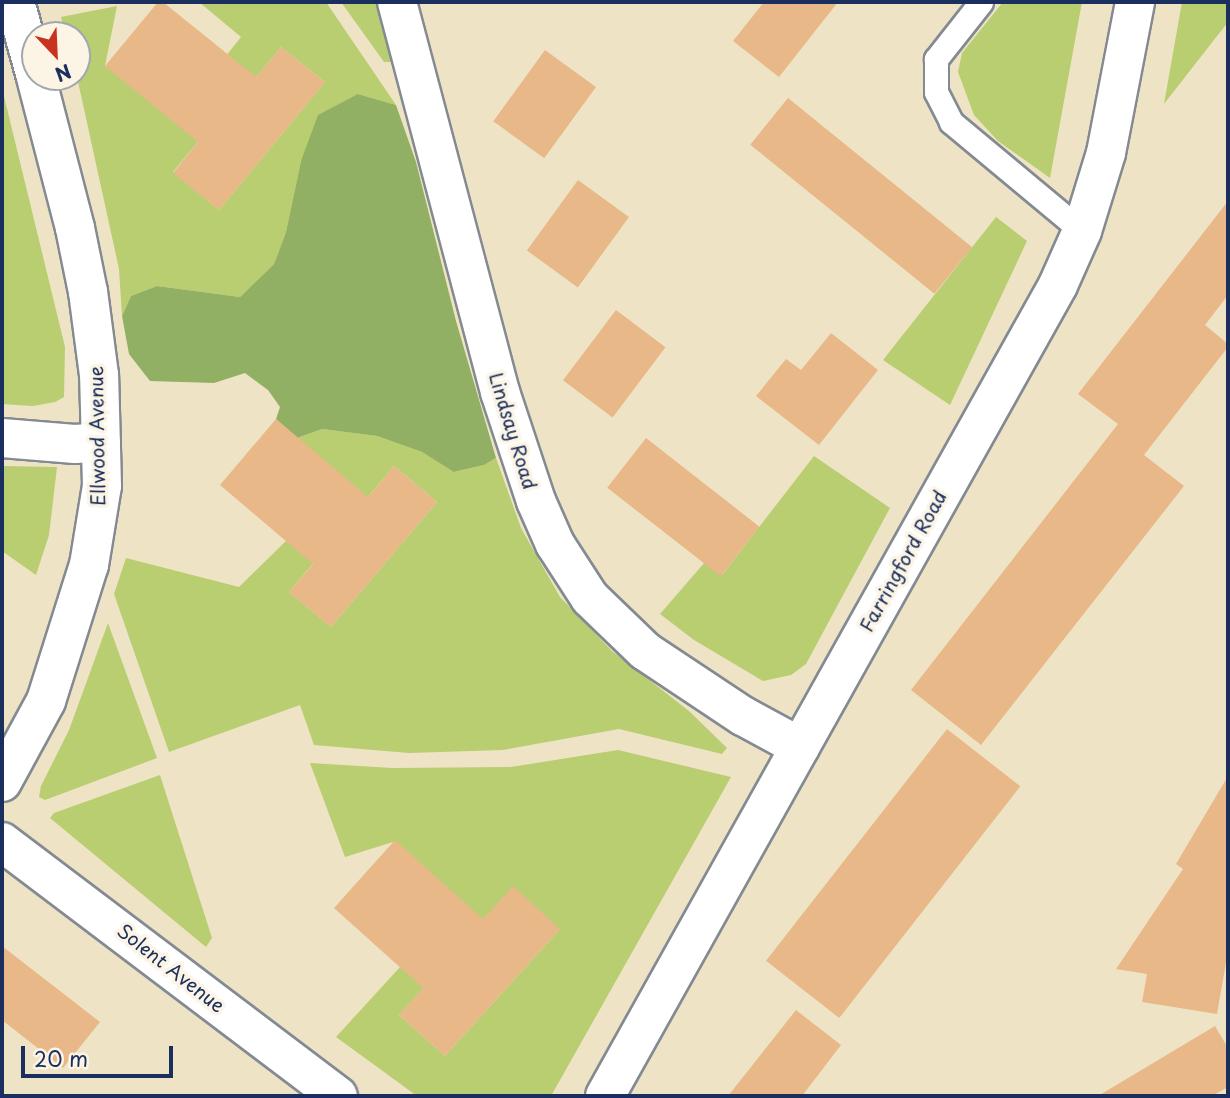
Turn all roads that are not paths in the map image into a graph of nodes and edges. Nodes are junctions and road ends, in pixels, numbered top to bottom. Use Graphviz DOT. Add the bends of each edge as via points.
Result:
graph roads {
  1 [pos="15,2"];
  2 [pos="397,2"];
  3 [pos="981,2"];
  4 [pos="1135,2"];
  5 [pos="21,23"];
  6 [pos="40,91"];
  7 [pos="1083,231"];
  8 [pos="2,438"];
  9 [pos="102,442"];
  10 [pos="800,747"];
  11 [pos="2,782"];
  12 [pos="2,842"];
  13 [pos="338,1096"];
  14 [pos="605,1096"];
  1 -- 5 [label="street, Ellwood Avenue"];
  2 -- 10 [label="street, Lindsay Road" via="500,391 555,544 590,598 645,651 743,716"];
  3 -- 7 [label="lane" via="936,59 936,92 951,122"];
  4 -- 7 [label="street, Farringford Road" via="1106,153"];
  6 -- 9 [label="street, Ellwood Avenue" via="88,292"];
  7 -- 10 [label="street, Farringford Road" via="1028,341"];
  8 -- 9 [label="street"];
  9 -- 11 [label="street, Ellwood Avenue" via="97,523 76,610 46,701"];
  10 -- 14 [label="street, Farringford Road"];
  12 -- 13 [label="street, Solent Avenue"];
}
